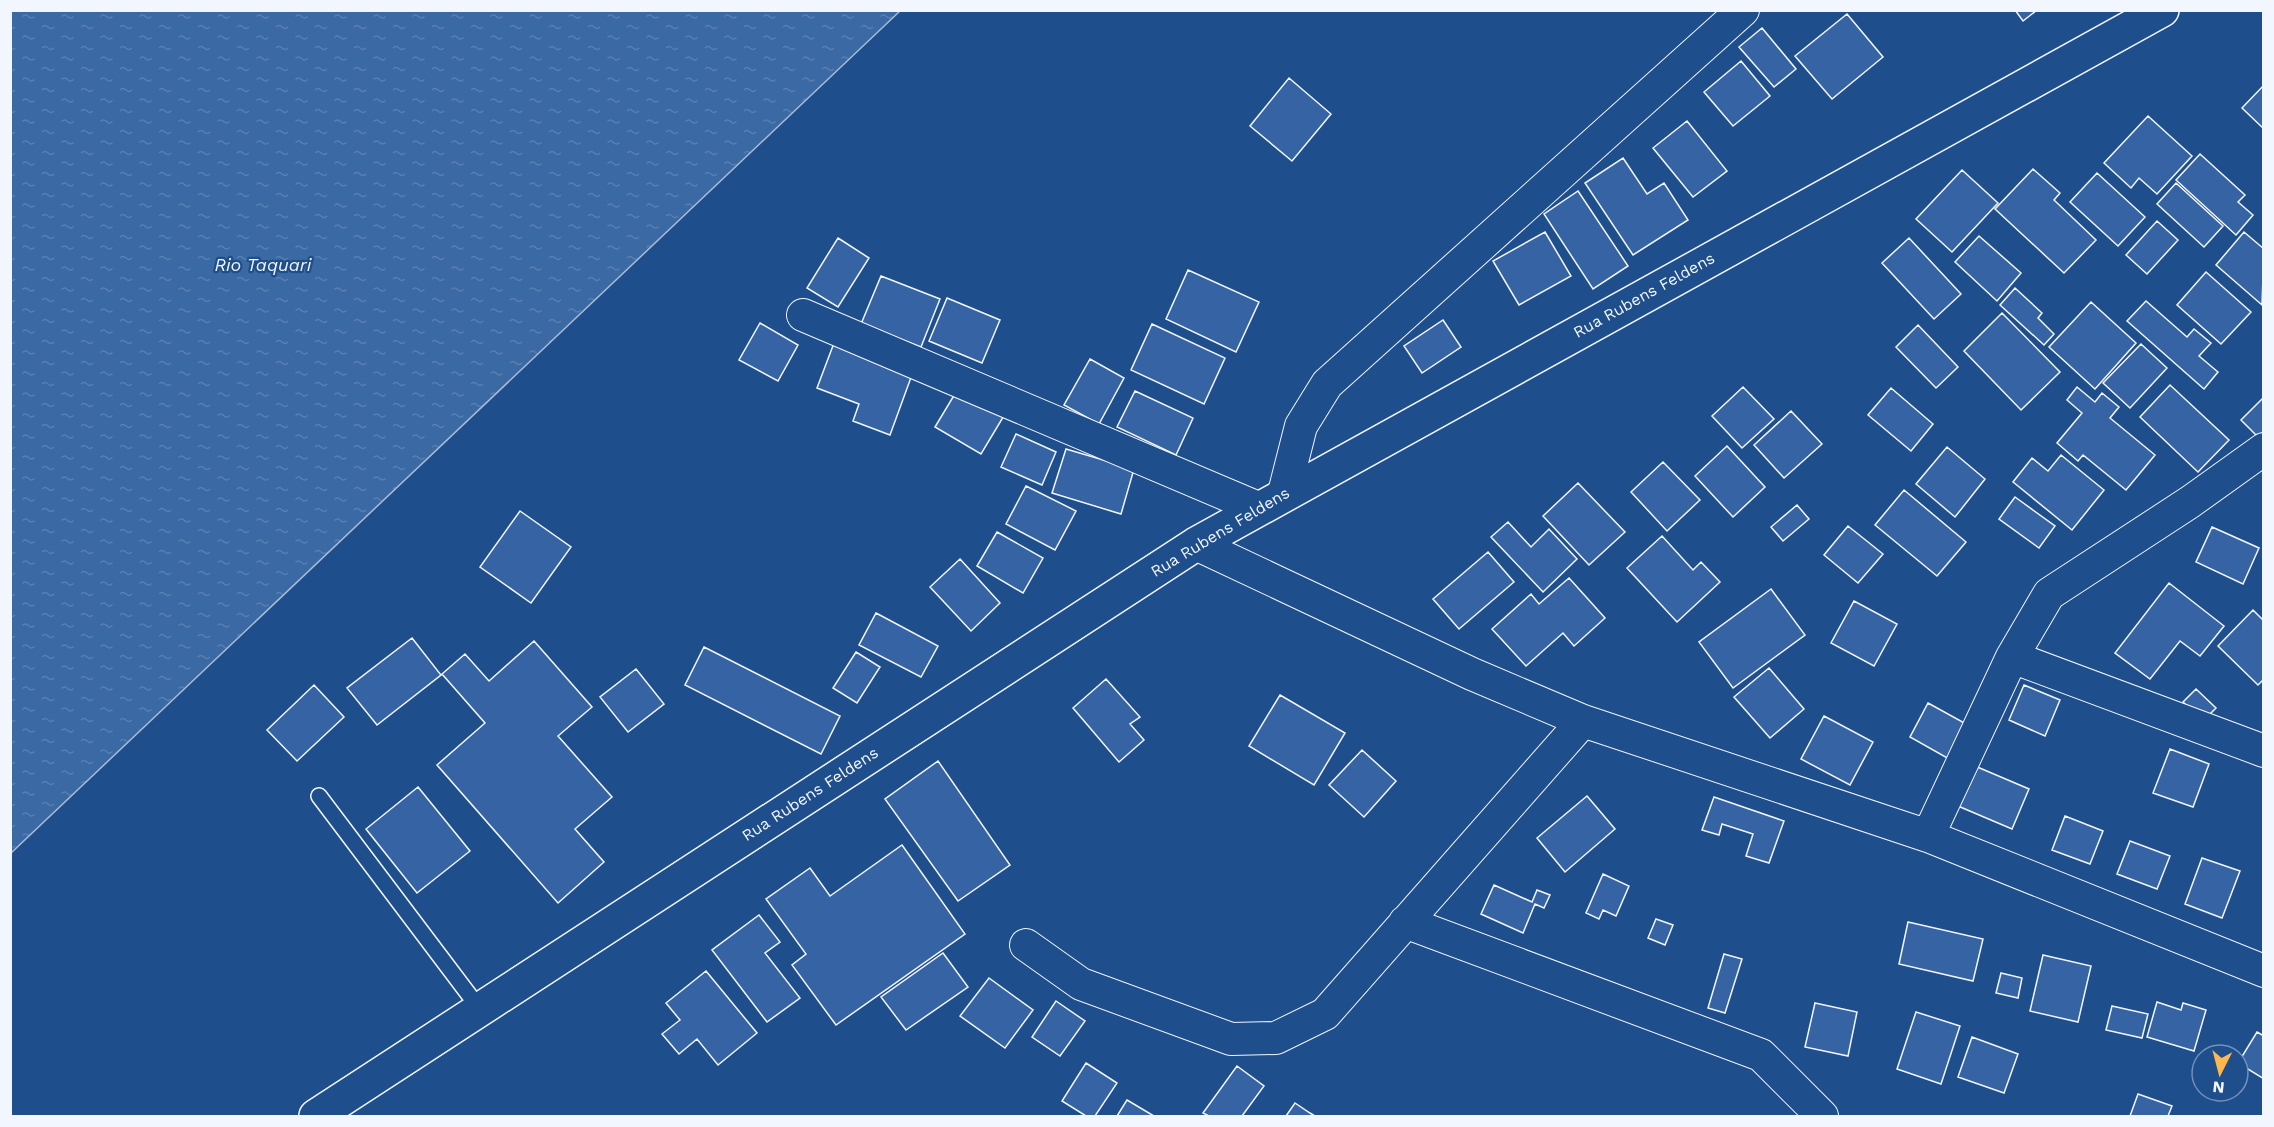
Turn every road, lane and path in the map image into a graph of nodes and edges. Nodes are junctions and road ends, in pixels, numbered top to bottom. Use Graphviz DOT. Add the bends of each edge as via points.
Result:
graph roads {
  1 [pos="1743,10"];
  2 [pos="2162,10"];
  3 [pos="803,315"];
  4 [pos="2264,449"];
  5 [pos="1271,500"];
  6 [pos="1196,544"];
  7 [pos="2012,657"];
  8 [pos="1583,721"];
  9 [pos="2264,751"];
  10 [pos="319,796"];
  11 [pos="1928,836"];
  12 [pos="1405,922"];
  13 [pos="1026,945"];
  14 [pos="2264,971"];
  15 [pos="479,1008"];
  16 [pos="316,1116"];
  17 [pos="1822,1116"];
  1 -- 5 [label="street" via="1327,384 1301,426"];
  2 -- 5 [label="main road, Rua Rubens Feldens"];
  3 -- 5 [label="street"];
  4 -- 7 [label="street" via="2049,594"];
  5 -- 6 [label="main road, Rua Rubens Feldens"];
  6 -- 8 [label="street" via="1472,674"];
  6 -- 15 [label="main road, Rua Rubens Feldens"];
  7 -- 9 [label="street"];
  7 -- 11 [label="street"];
  8 -- 11 [label="street"];
  8 -- 12 [label="street"];
  10 -- 15 [label="lane"];
  11 -- 14 [label="street"];
  12 -- 13 [label="street" via="1324,1014 1276,1038 1232,1039 1081,984"];
  12 -- 17 [label="street" via="1761,1055"];
  15 -- 16 [label="main road, Rua Rubens Feldens"];
}
